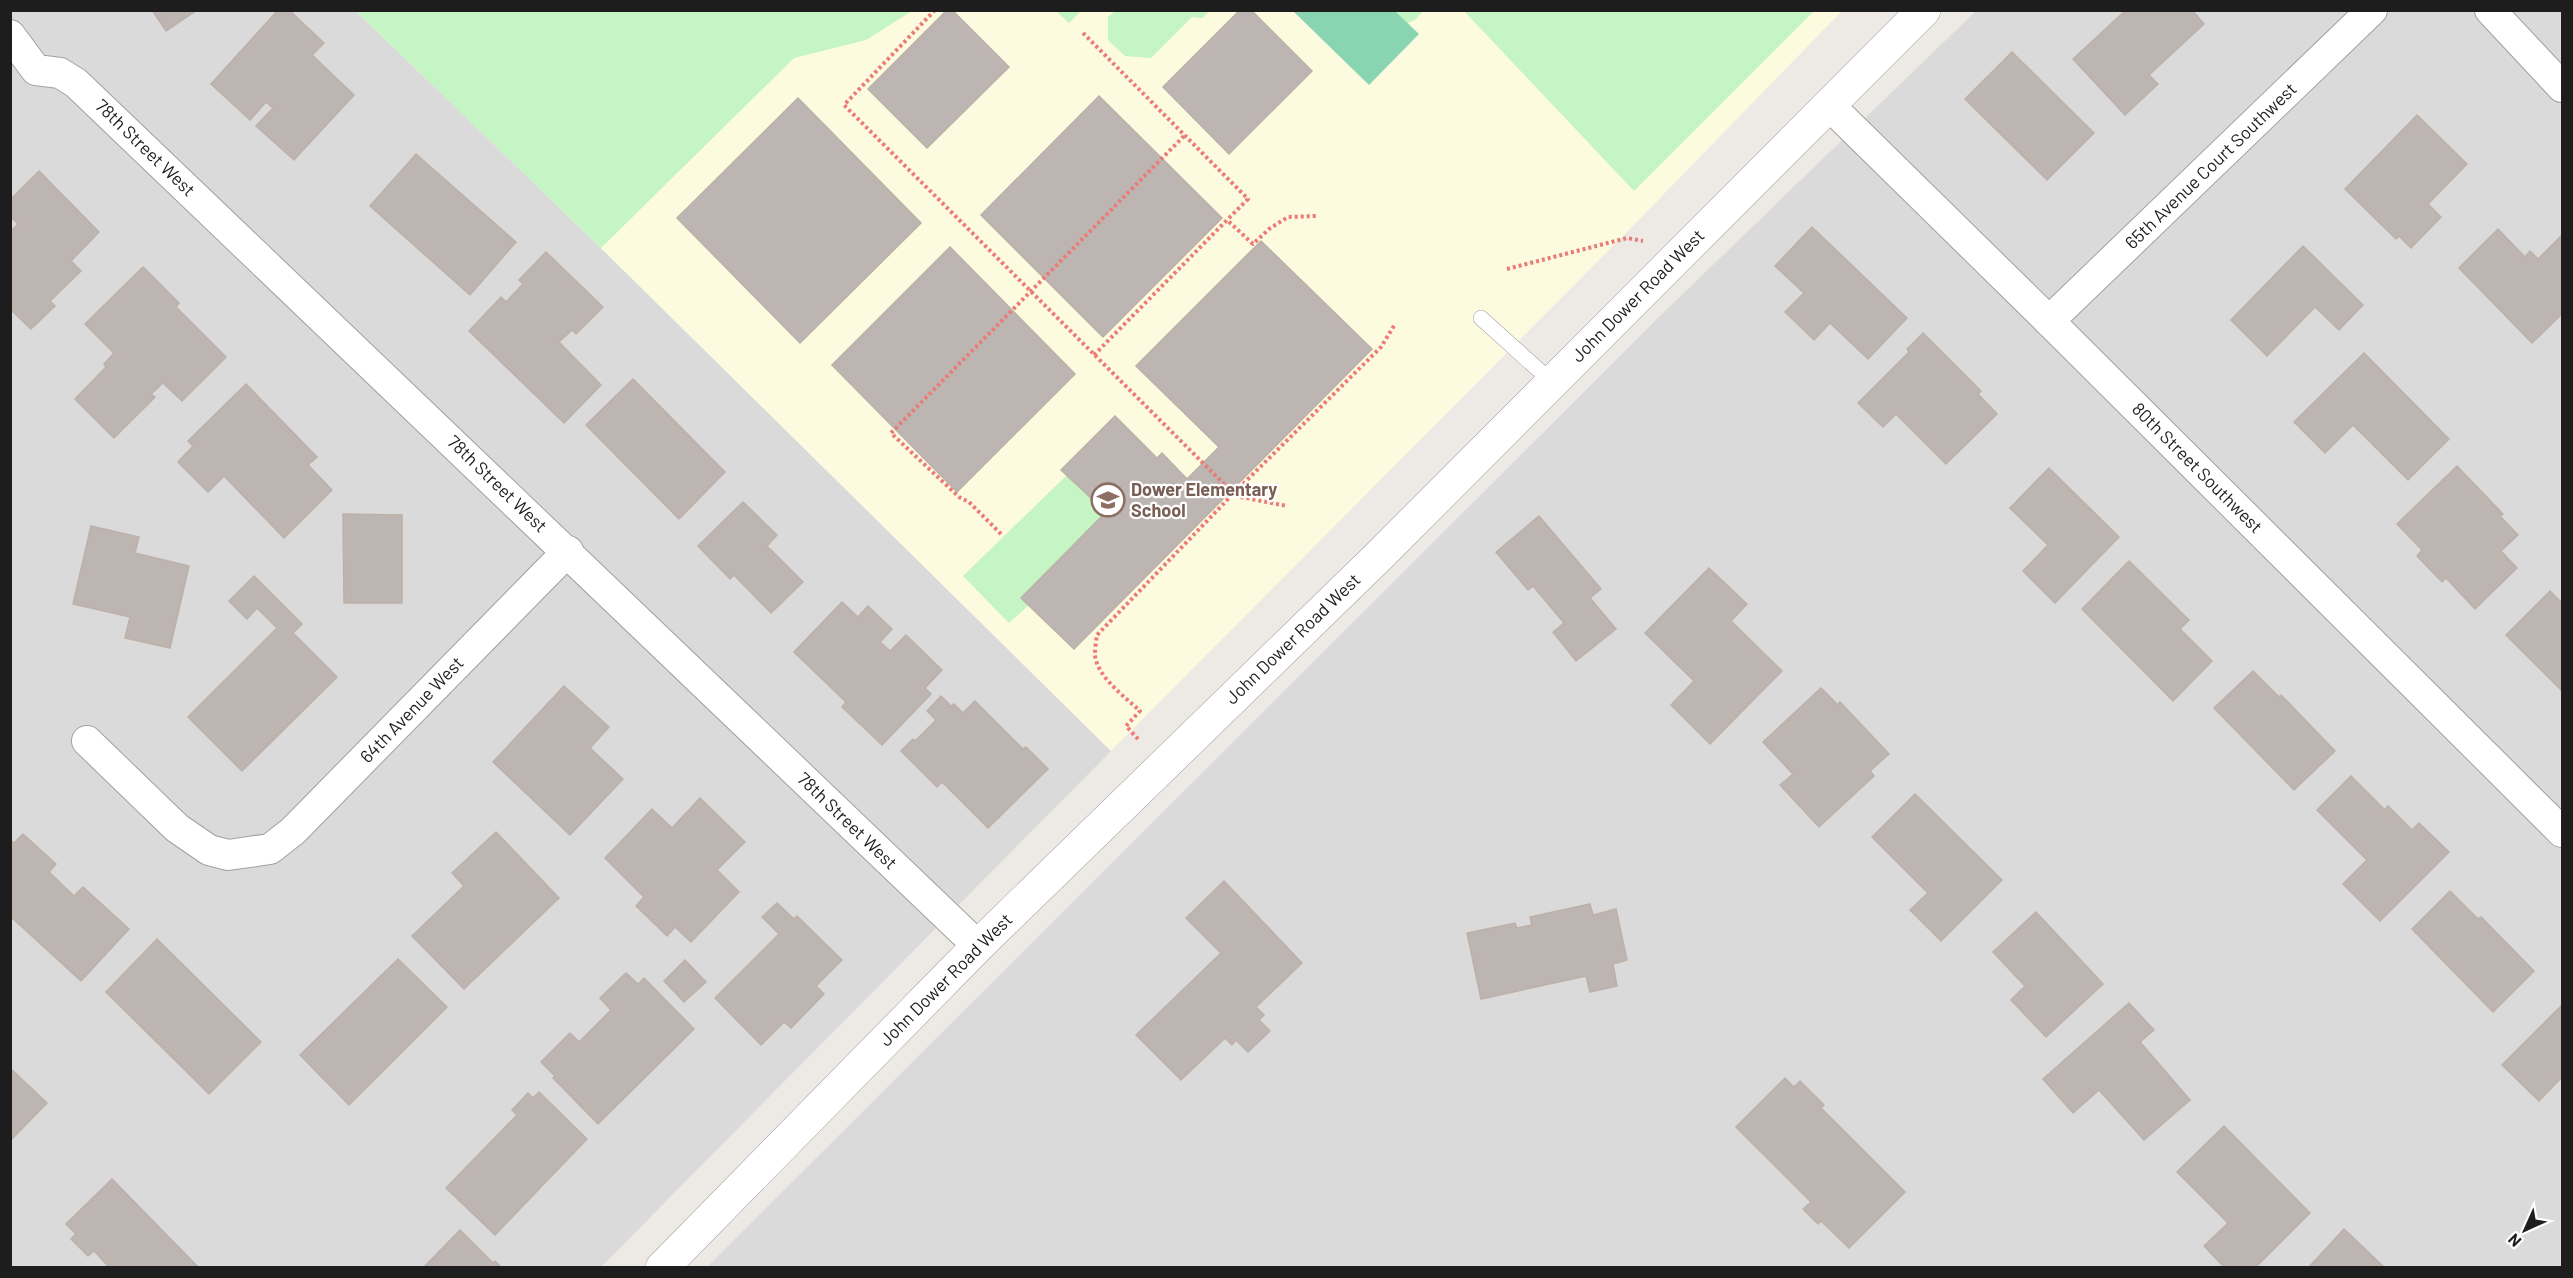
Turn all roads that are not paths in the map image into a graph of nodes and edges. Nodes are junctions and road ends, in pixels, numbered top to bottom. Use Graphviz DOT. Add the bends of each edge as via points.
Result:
graph roads {
  1 [pos="1924,10"];
  2 [pos="2372,10"];
  3 [pos="2490,10"];
  4 [pos="10,34"];
  5 [pos="23,74"];
  6 [pos="2562,87"];
  7 [pos="1829,105"];
  8 [pos="1481,318"];
  9 [pos="2049,321"];
  10 [pos="1552,382"];
  11 [pos="568,552"];
  12 [pos="87,741"];
  13 [pos="2562,832"];
  14 [pos="978,946"];
  15 [pos="662,1268"];
  1 -- 7 [label="street, John Dower Road West"];
  2 -- 9 [label="street, 65th Avenue Court Southwest"];
  3 -- 6 [label="street"];
  4 -- 5 [label="street, 78th Street West"];
  5 -- 11 [label="street, 78th Street West" via="60,73 76,83"];
  7 -- 9 [label="street, 80th Street Southwest"];
  7 -- 10 [label="street, John Dower Road West"];
  8 -- 10 [label="lane"];
  9 -- 13 [label="street, 80th Street Southwest"];
  10 -- 14 [label="street, John Dower Road West"];
  11 -- 12 [label="street, 64th Avenue West" via="293,831 270,849 228,855 209,850 177,828"];
  11 -- 14 [label="street, 78th Street West"];
  14 -- 15 [label="street, John Dower Road West"];
}
